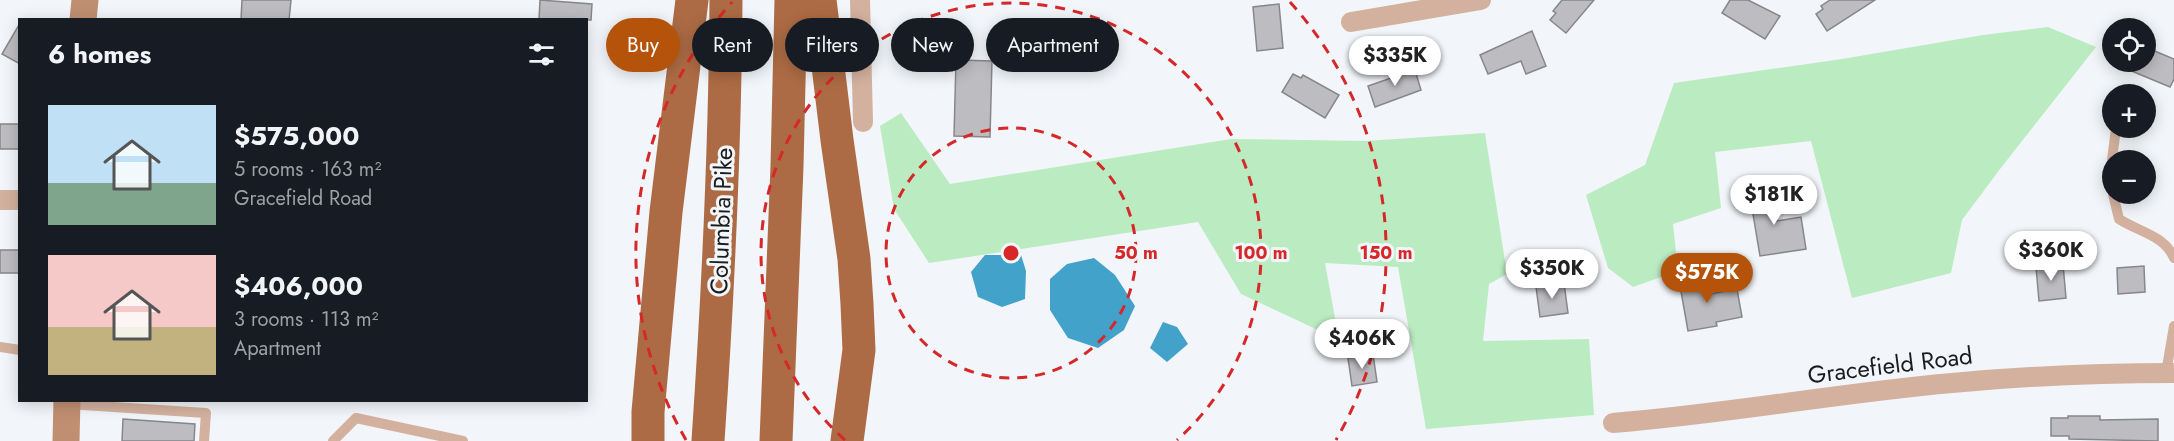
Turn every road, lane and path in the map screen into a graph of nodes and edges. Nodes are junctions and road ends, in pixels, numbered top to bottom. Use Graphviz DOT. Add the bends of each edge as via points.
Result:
graph roads {
  1 [pos="85,0"];
  2 [pos="692,0"];
  3 [pos="726,0"];
  4 [pos="791,0"];
  5 [pos="820,0"];
  6 [pos="860,0"];
  7 [pos="1481,0"];
  8 [pos="83,18"];
  9 [pos="1351,22"];
  10 [pos="863,122"];
  11 [pos="0,200"];
  12 [pos="18,200"];
  13 [pos="2115,204"];
  14 [pos="2174,258"];
  15 [pos="2174,326"];
  16 [pos="0,347"];
  17 [pos="18,350"];
  18 [pos="2170,373"];
  19 [pos="67,402"];
  20 [pos="1613,423"];
  21 [pos="66,441"];
  22 [pos="204,441"];
  23 [pos="333,441"];
  24 [pos="463,441"];
  25 [pos="648,441"];
  26 [pos="708,441"];
  27 [pos="776,441"];
  28 [pos="847,441"];
  1 -- 8 [label="main road"];
  2 -- 25 [label="highway" via="666,212"];
  3 -- 26 [label="highway, Columbia Pike" via="724,160"];
  4 -- 27 [label="highway"];
  5 -- 28 [label="highway" via="857,304 859,350"];
  6 -- 10 [label="street"];
  7 -- 9 [label="street"];
  11 -- 12 [label="street"];
  13 -- 14 [label="lane" via="2119,219 2158,238 2170,248"];
  15 -- 18 [label="lane"];
  16 -- 17 [label="lane"];
  18 -- 20 [label="street, Gracefield Road" via="1952,383"];
  19 -- 21 [label="main road"];
  19 -- 22 [label="lane" via="206,413"];
  23 -- 24 [label="lane" via="356,418"];
}
